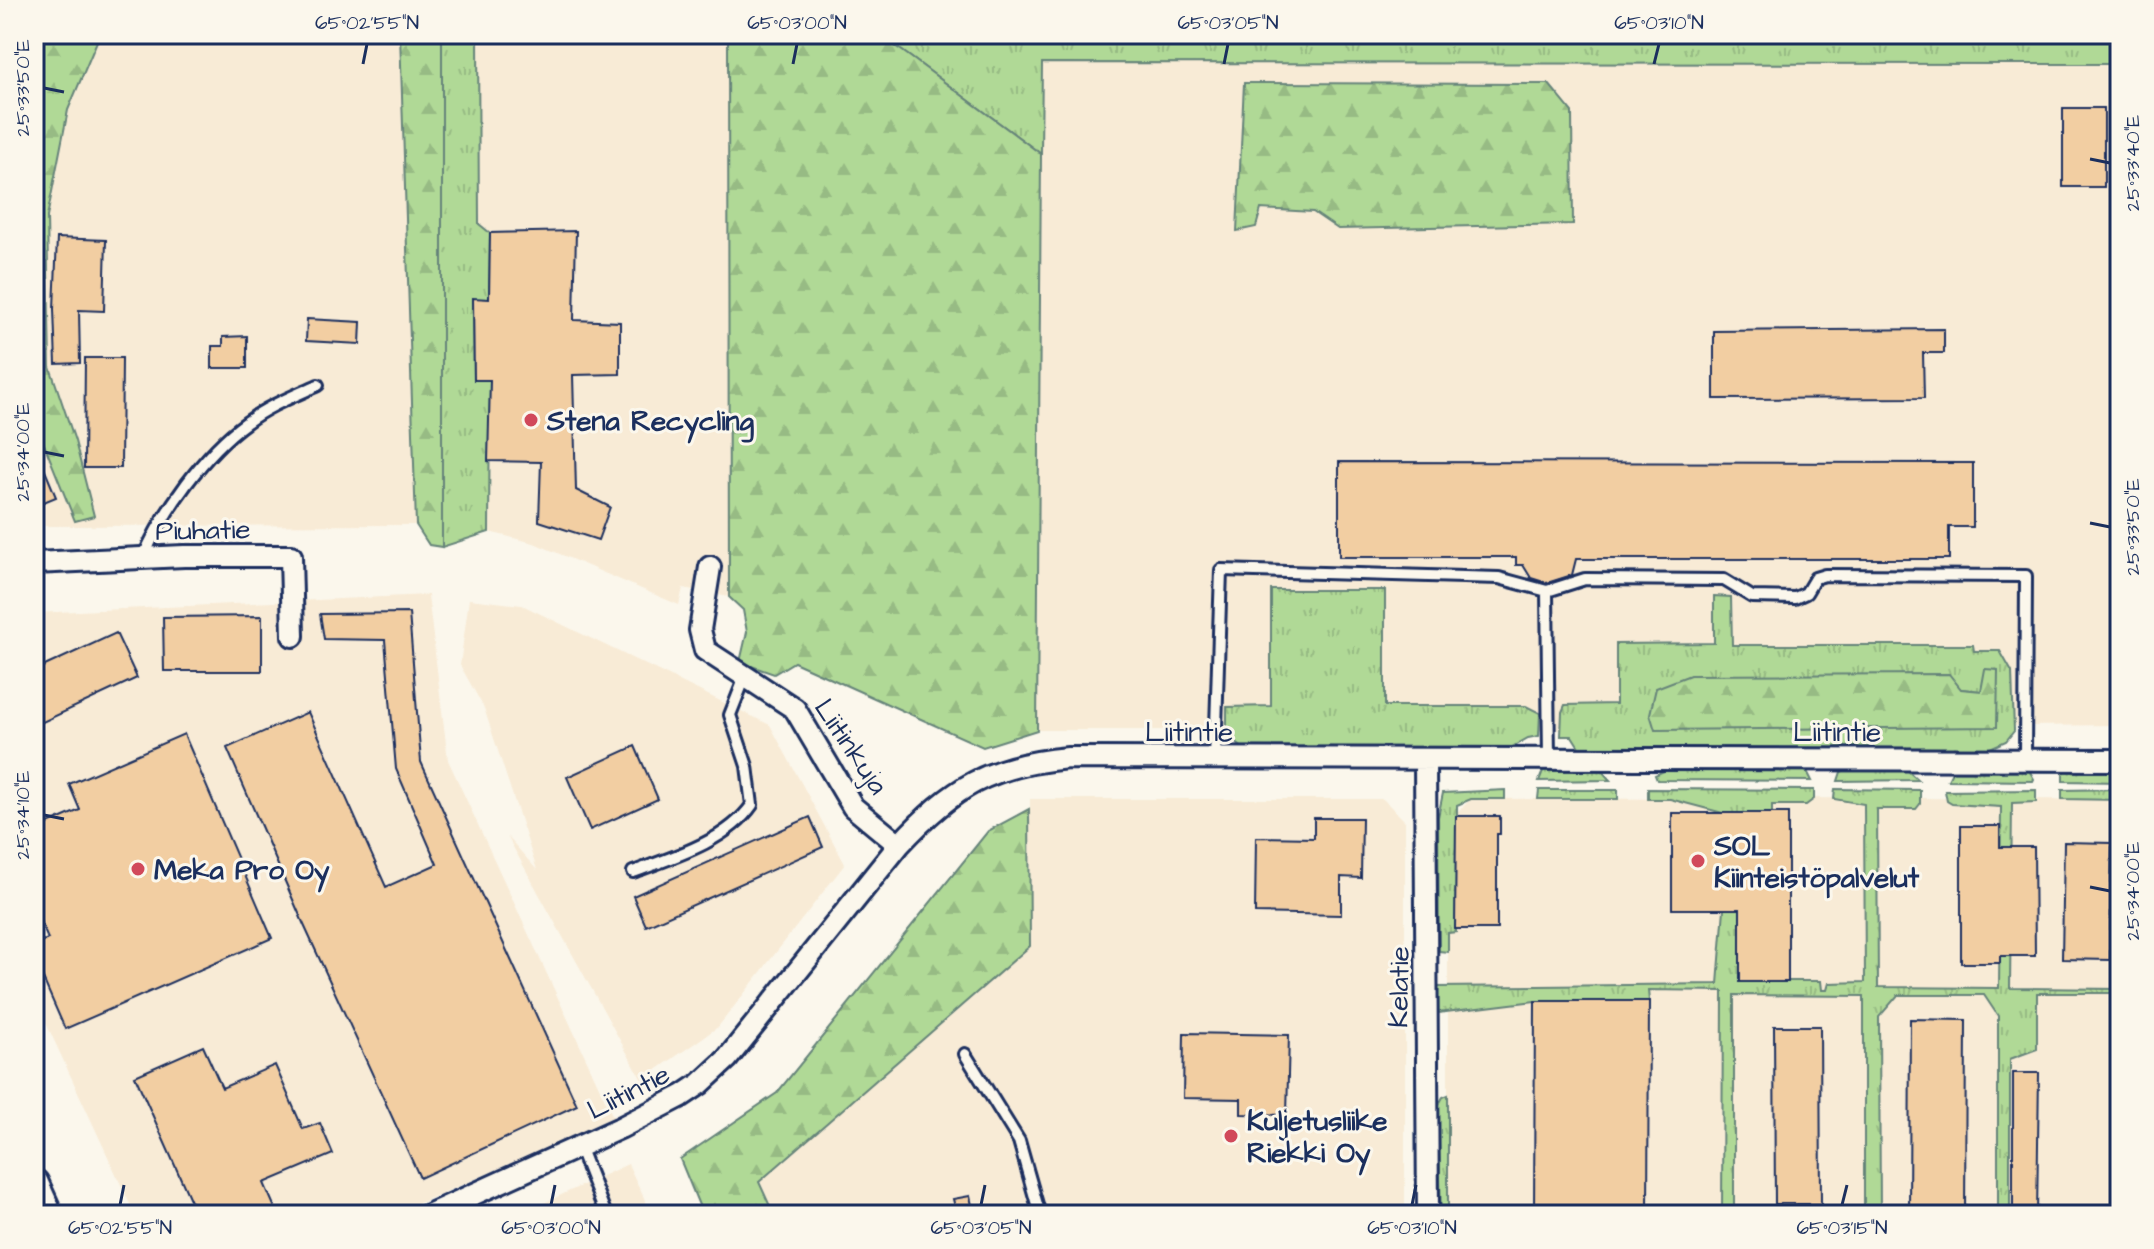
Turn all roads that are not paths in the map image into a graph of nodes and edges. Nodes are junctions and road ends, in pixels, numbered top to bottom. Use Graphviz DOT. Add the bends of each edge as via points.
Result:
graph roads {
  1 [pos="318,385"];
  2 [pos="143,558"];
  3 [pos="34,563"];
  4 [pos="710,567"];
  5 [pos="1547,591"];
  6 [pos="293,636"];
  7 [pos="745,677"];
  8 [pos="1215,759"];
  9 [pos="1425,759"];
  10 [pos="1549,759"];
  11 [pos="2025,759"];
  12 [pos="2120,760"];
  13 [pos="899,845"];
  14 [pos="633,872"];
  15 [pos="965,1054"];
  16 [pos="579,1146"];
  17 [pos="34,1184"];
  18 [pos="48,1215"];
  19 [pos="428,1215"];
  20 [pos="606,1215"];
  21 [pos="1040,1215"];
  22 [pos="1428,1215"];
  1 -- 2 [label="lane" via="246,422 197,469"];
  2 -- 3 [label="street, Piuhatie"];
  2 -- 6 [label="street, Piuhatie" via="291,556"];
  4 -- 7 [label="street, Liitinkuja" via="700,630 705,650"];
  5 -- 8 [label="lane" via="1499,578 1221,570"];
  5 -- 10 [label="lane"];
  5 -- 11 [label="lane" via="1585,579 1724,580 1752,597 1795,598 1825,575 2026,576"];
  7 -- 13 [label="street, Liitinkuja" via="795,709 853,807"];
  7 -- 14 [label="lane" via="730,715 747,766 752,805 739,823"];
  8 -- 9 [label="street, Liitintie"];
  8 -- 13 [label="street, Liitintie" via="1068,758 1010,766 961,790"];
  9 -- 10 [label="street, Liitintie"];
  9 -- 22 [label="street, Kelatie"];
  10 -- 11 [label="street, Liitintie"];
  11 -- 12 [label="street, Liitintie"];
  13 -- 16 [label="street, Liitintie" via="727,1059 682,1096"];
  15 -- 21 [label="lane" via="1019,1141"];
  16 -- 19 [label="street, Liitintie"];
  16 -- 20 [label="lane"];
  17 -- 18 [label="street"];
}
